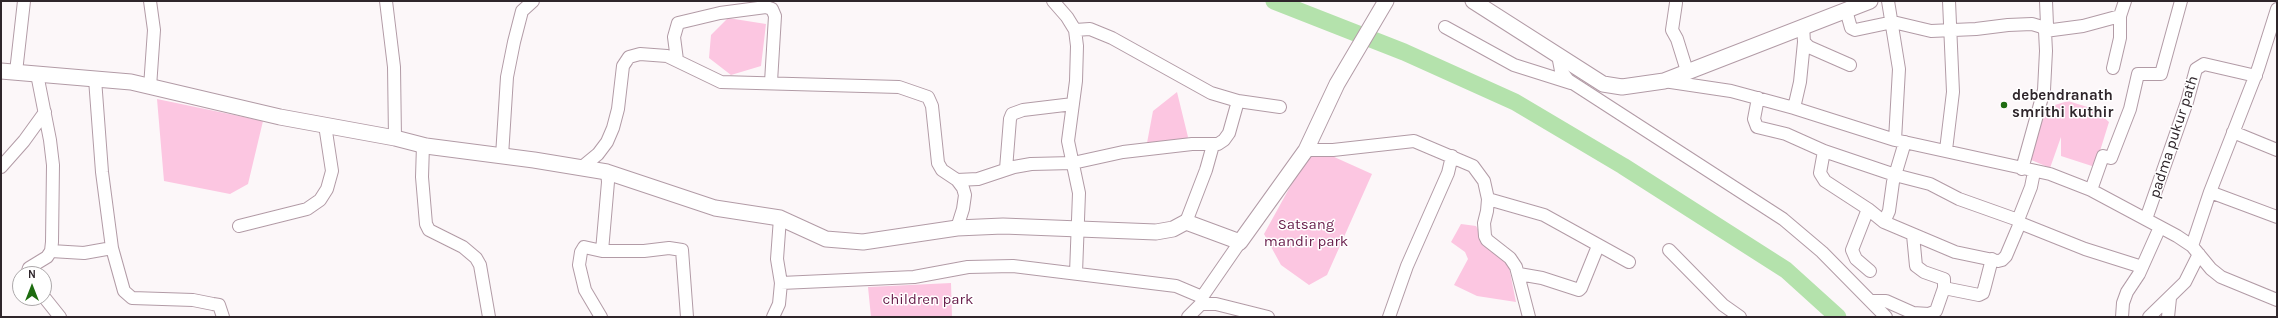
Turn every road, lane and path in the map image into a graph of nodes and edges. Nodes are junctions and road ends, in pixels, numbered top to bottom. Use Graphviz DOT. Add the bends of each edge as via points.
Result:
graph roads {
  1 [pos="24,1"];
  2 [pos="150,1"];
  3 [pos="386,1"];
  4 [pos="533,1"];
  5 [pos="1053,1"];
  6 [pos="1386,1"];
  7 [pos="1473,1"];
  8 [pos="1870,1"];
  9 [pos="1888,1"];
  10 [pos="1949,1"];
  11 [pos="2046,1"];
  12 [pos="2125,1"];
  13 [pos="2181,1"];
  14 [pos="1676,3"];
  15 [pos="1846,10"];
  16 [pos="2120,16"];
  17 [pos="2276,17"];
  18 [pos="1893,22"];
  19 [pos="1803,26"];
  20 [pos="1445,27"];
  21 [pos="2044,29"];
  22 [pos="1075,30"];
  23 [pos="1949,30"];
  24 [pos="2272,39"];
  25 [pos="1804,42"];
  26 [pos="1558,56"];
  27 [pos="677,60"];
  28 [pos="1850,65"];
  29 [pos="2113,68"];
  30 [pos="1,71"];
  31 [pos="16,72"];
  32 [pos="1687,72"];
  33 [pos="37,74"];
  34 [pos="2256,76"];
  35 [pos="95,79"];
  36 [pos="1664,80"];
  37 [pos="771,82"];
  38 [pos="1572,84"];
  39 [pos="150,87"];
  40 [pos="1758,98"];
  41 [pos="1238,101"];
  42 [pos="1073,104"];
  43 [pos="1280,107"];
  44 [pos="1794,108"];
  45 [pos="45,112"];
  46 [pos="325,125"];
  47 [pos="2233,132"];
  48 [pos="395,138"];
  49 [pos="1900,141"];
  50 [pos="423,145"];
  51 [pos="1213,145"];
  52 [pos="1306,150"];
  53 [pos="1946,150"];
  54 [pos="2277,150"];
  55 [pos="1824,151"];
  56 [pos="502,156"];
  57 [pos="1452,156"];
  58 [pos="1073,163"];
  59 [pos="1,167"];
  60 [pos="2027,167"];
  61 [pos="581,168"];
  62 [pos="1006,169"];
  63 [pos="607,172"];
  64 [pos="1895,175"];
  65 [pos="957,180"];
  66 [pos="2091,190"];
  67 [pos="2210,192"];
  68 [pos="1488,199"];
  69 [pos="1868,209"];
  70 [pos="2277,217"];
  71 [pos="780,218"];
  72 [pos="2146,219"];
  73 [pos="2019,221"];
  74 [pos="1186,222"];
  75 [pos="1884,222"];
  76 [pos="239,226"];
  77 [pos="2160,227"];
  78 [pos="957,228"];
  79 [pos="1077,231"];
  80 [pos="1913,235"];
  81 [pos="1240,242"];
  82 [pos="1598,246"];
  83 [pos="112,248"];
  84 [pos="1668,250"];
  85 [pos="2195,250"];
  86 [pos="51,251"];
  87 [pos="602,251"];
  88 [pos="1992,259"];
  89 [pos="1629,262"];
  90 [pos="32,266"];
  91 [pos="2142,267"];
  92 [pos="1870,271"];
  93 [pos="1076,273"];
  94 [pos="1519,274"];
  95 [pos="781,283"];
  96 [pos="1944,288"];
  97 [pos="2170,298"];
  98 [pos="2277,300"];
  99 [pos="1201,301"];
  100 [pos="1871,302"];
  101 [pos="51,306"];
  102 [pos="1936,314"];
  103 [pos="1251,315"];
  104 [pos="60,317"];
  105 [pos="223,317"];
  106 [pos="489,317"];
  107 [pos="600,317"];
  108 [pos="687,317"];
  109 [pos="773,317"];
  110 [pos="1188,317"];
  111 [pos="1268,317"];
  112 [pos="1389,317"];
  113 [pos="1529,317"];
  114 [pos="1740,317"];
  115 [pos="1886,317"];
  116 [pos="2122,317"];
  117 [pos="2149,317"];
  118 [pos="2168,317"];
  1 -- 31 [label="street"];
  2 -- 39 [label="street" via="154,30"];
  3 -- 48 [label="street" via="394,67"];
  4 -- 56 [label="street" via="522,11 514,42 507,77"];
  5 -- 22 [label="street"];
  6 -- 52 [label="main road" via="1337,84"];
  7 -- 26 [label="main road"];
  8 -- 15 [label="main road"];
  9 -- 18 [label="street"];
  10 -- 23 [label="street"];
  11 -- 21 [label="street" via="2047,23"];
  12 -- 16 [label="street"];
  13 -- 66 [label="street" via="2161,74 2138,74 2130,109 2111,158 2103,156"];
  14 -- 32 [label="street" via="1672,30"];
  15 -- 18 [label="street" via="1851,28 1855,30"];
  15 -- 19 [label="main road"];
  16 -- 21 [label="street" via="2083,26"];
  16 -- 29 [label="street" via="2120,38"];
  17 -- 24 [label="street"];
  18 -- 23 [label="street" via="1910,24 1928,31"];
  18 -- 49 [label="street" via="1899,69"];
  19 -- 25 [label="street"];
  19 -- 32 [label="main road"];
  20 -- 38 [label="street" via="1514,65"];
  21 -- 23 [label="street" via="2032,24"];
  21 -- 60 [label="street" via="2044,90"];
  22 -- 41 [label="street" via="1094,30 1203,90"];
  22 -- 42 [label="street" via="1076,80"];
  23 -- 53 [label="street" via="1953,92"];
  24 -- 34 [label="street"];
  25 -- 28 [label="street" via="1809,47"];
  25 -- 44 [label="street" via="1800,82"];
  26 -- 36 [label="main road" via="1612,87 1643,85"];
  26 -- 38 [label="street" via="1561,71"];
  27 -- 37 [label="street" via="721,82"];
  27 -- 37 [label="street" via="674,37 678,23 720,13 766,7 772,10 775,16"];
  27 -- 61 [label="street" via="667,56 640,54 629,57 623,66 614,128 598,154"];
  30 -- 31 [label="main road"];
  31 -- 33 [label="main road"];
  32 -- 36 [label="main road"];
  33 -- 35 [label="main road"];
  33 -- 45 [label="street"];
  34 -- 47 [label="street"];
  34 -- 72 [label="street, padma pukur path" via="2204,64 2196,69"];
  35 -- 39 [label="main road" via="131,82"];
  35 -- 83 [label="street" via="102,172"];
  36 -- 40 [label="street"];
  37 -- 65 [label="street" via="899,87 928,97 932,106 938,163 942,170"];
  38 -- 100 [label="street" via="1783,219 1822,252"];
  39 -- 46 [label="main road"];
  40 -- 44 [label="street"];
  40 -- 55 [label="street" via="1754,119 1757,127 1786,134"];
  41 -- 43 [label="street"];
  41 -- 51 [label="street" via="1224,140"];
  42 -- 58 [label="street" via="1068,141"];
  42 -- 62 [label="street" via="1023,110 1012,114"];
  44 -- 49 [label="street"];
  45 -- 59 [label="street"];
  45 -- 86 [label="street" via="54,181"];
  46 -- 48 [label="main road"];
  46 -- 76 [label="street" via="332,171 327,189 320,200 306,209"];
  47 -- 54 [label="street"];
  47 -- 67 [label="street"];
  48 -- 50 [label="main road"];
  49 -- 53 [label="street"];
  49 -- 64 [label="street"];
  50 -- 56 [label="main road"];
  50 -- 106 [label="street" via="422,177 426,224 429,230 463,247 476,258 480,265"];
  51 -- 58 [label="street" via="1192,144 1128,151"];
  51 -- 74 [label="street"];
  52 -- 57 [label="street" via="1333,150 1414,141"];
  52 -- 81 [label="main road"];
  53 -- 60 [label="street"];
  55 -- 64 [label="street"];
  55 -- 69 [label="street" via="1820,167 1822,179"];
  56 -- 61 [label="main road"];
  57 -- 68 [label="street" via="1479,171"];
  57 -- 112 [label="street" via="1448,173 1407,266"];
  58 -- 62 [label="street" via="1031,164"];
  58 -- 79 [label="street" via="1079,193"];
  60 -- 66 [label="street"];
  60 -- 73 [label="street"];
  61 -- 63 [label="main road"];
  62 -- 65 [label="street" via="978,179"];
  63 -- 71 [label="main road" via="715,208"];
  63 -- 87 [label="street"];
  64 -- 73 [label="street" via="1930,184 1959,199"];
  64 -- 75 [label="street" via="1891,206"];
  65 -- 78 [label="street" via="965,195"];
  66 -- 72 [label="street"];
  67 -- 70 [label="street"];
  67 -- 85 [label="street"];
  68 -- 82 [label="street" via="1544,215"];
  68 -- 94 [label="street" via="1484,223 1485,236 1491,244 1510,258"];
  69 -- 75 [label="street"];
  69 -- 92 [label="street" via="1852,250 1856,259"];
  71 -- 78 [label="main road" via="826,239 863,242"];
  71 -- 95 [label="street" via="777,259"];
  72 -- 77 [label="street"];
  73 -- 88 [label="street" via="2006,256 2000,261"];
  73 -- 91 [label="street" via="2085,249"];
  74 -- 79 [label="main road" via="1173,229 1156,232"];
  74 -- 81 [label="main road"];
  75 -- 80 [label="street"];
  77 -- 85 [label="street"];
  77 -- 91 [label="street"];
  78 -- 79 [label="main road" via="1003,226"];
  79 -- 93 [label="street"];
  80 -- 88 [label="street" via="1955,252"];
  80 -- 96 [label="street" via="1916,266 1924,272 1944,279"];
  81 -- 99 [label="street"];
  82 -- 89 [label="street"];
  82 -- 94 [label="street" via="1579,290 1542,278"];
  83 -- 86 [label="street" via="84,253"];
  83 -- 105 [label="street" via="127,296 193,300 219,305"];
  84 -- 114 [label="street" via="1723,305"];
  85 -- 97 [label="street" via="2185,282"];
  85 -- 98 [label="street" via="2221,277"];
  86 -- 90 [label="street" via="47,257"];
  87 -- 107 [label="street" via="584,247 579,265 585,290"];
  87 -- 108 [label="street" via="669,248 682,250"];
  88 -- 96 [label="street" via="1983,293 1979,296"];
  91 -- 116 [label="street" via="2127,292"];
  93 -- 95 [label="street" via="988,266 968,267 914,278"];
  93 -- 99 [label="street" via="1176,286"];
  94 -- 113 [label="street"];
  95 -- 109 [label="street" via="779,304"];
  96 -- 102 [label="street"];
  97 -- 117 [label="street"];
  97 -- 118 [label="street"];
  99 -- 103 [label="street"];
  99 -- 110 [label="street"];
  100 -- 102 [label="street" via="1886,301 1913,313"];
  100 -- 115 [label="street"];
  101 -- 104 [label="street"];
  103 -- 111 [label="street"];
}
